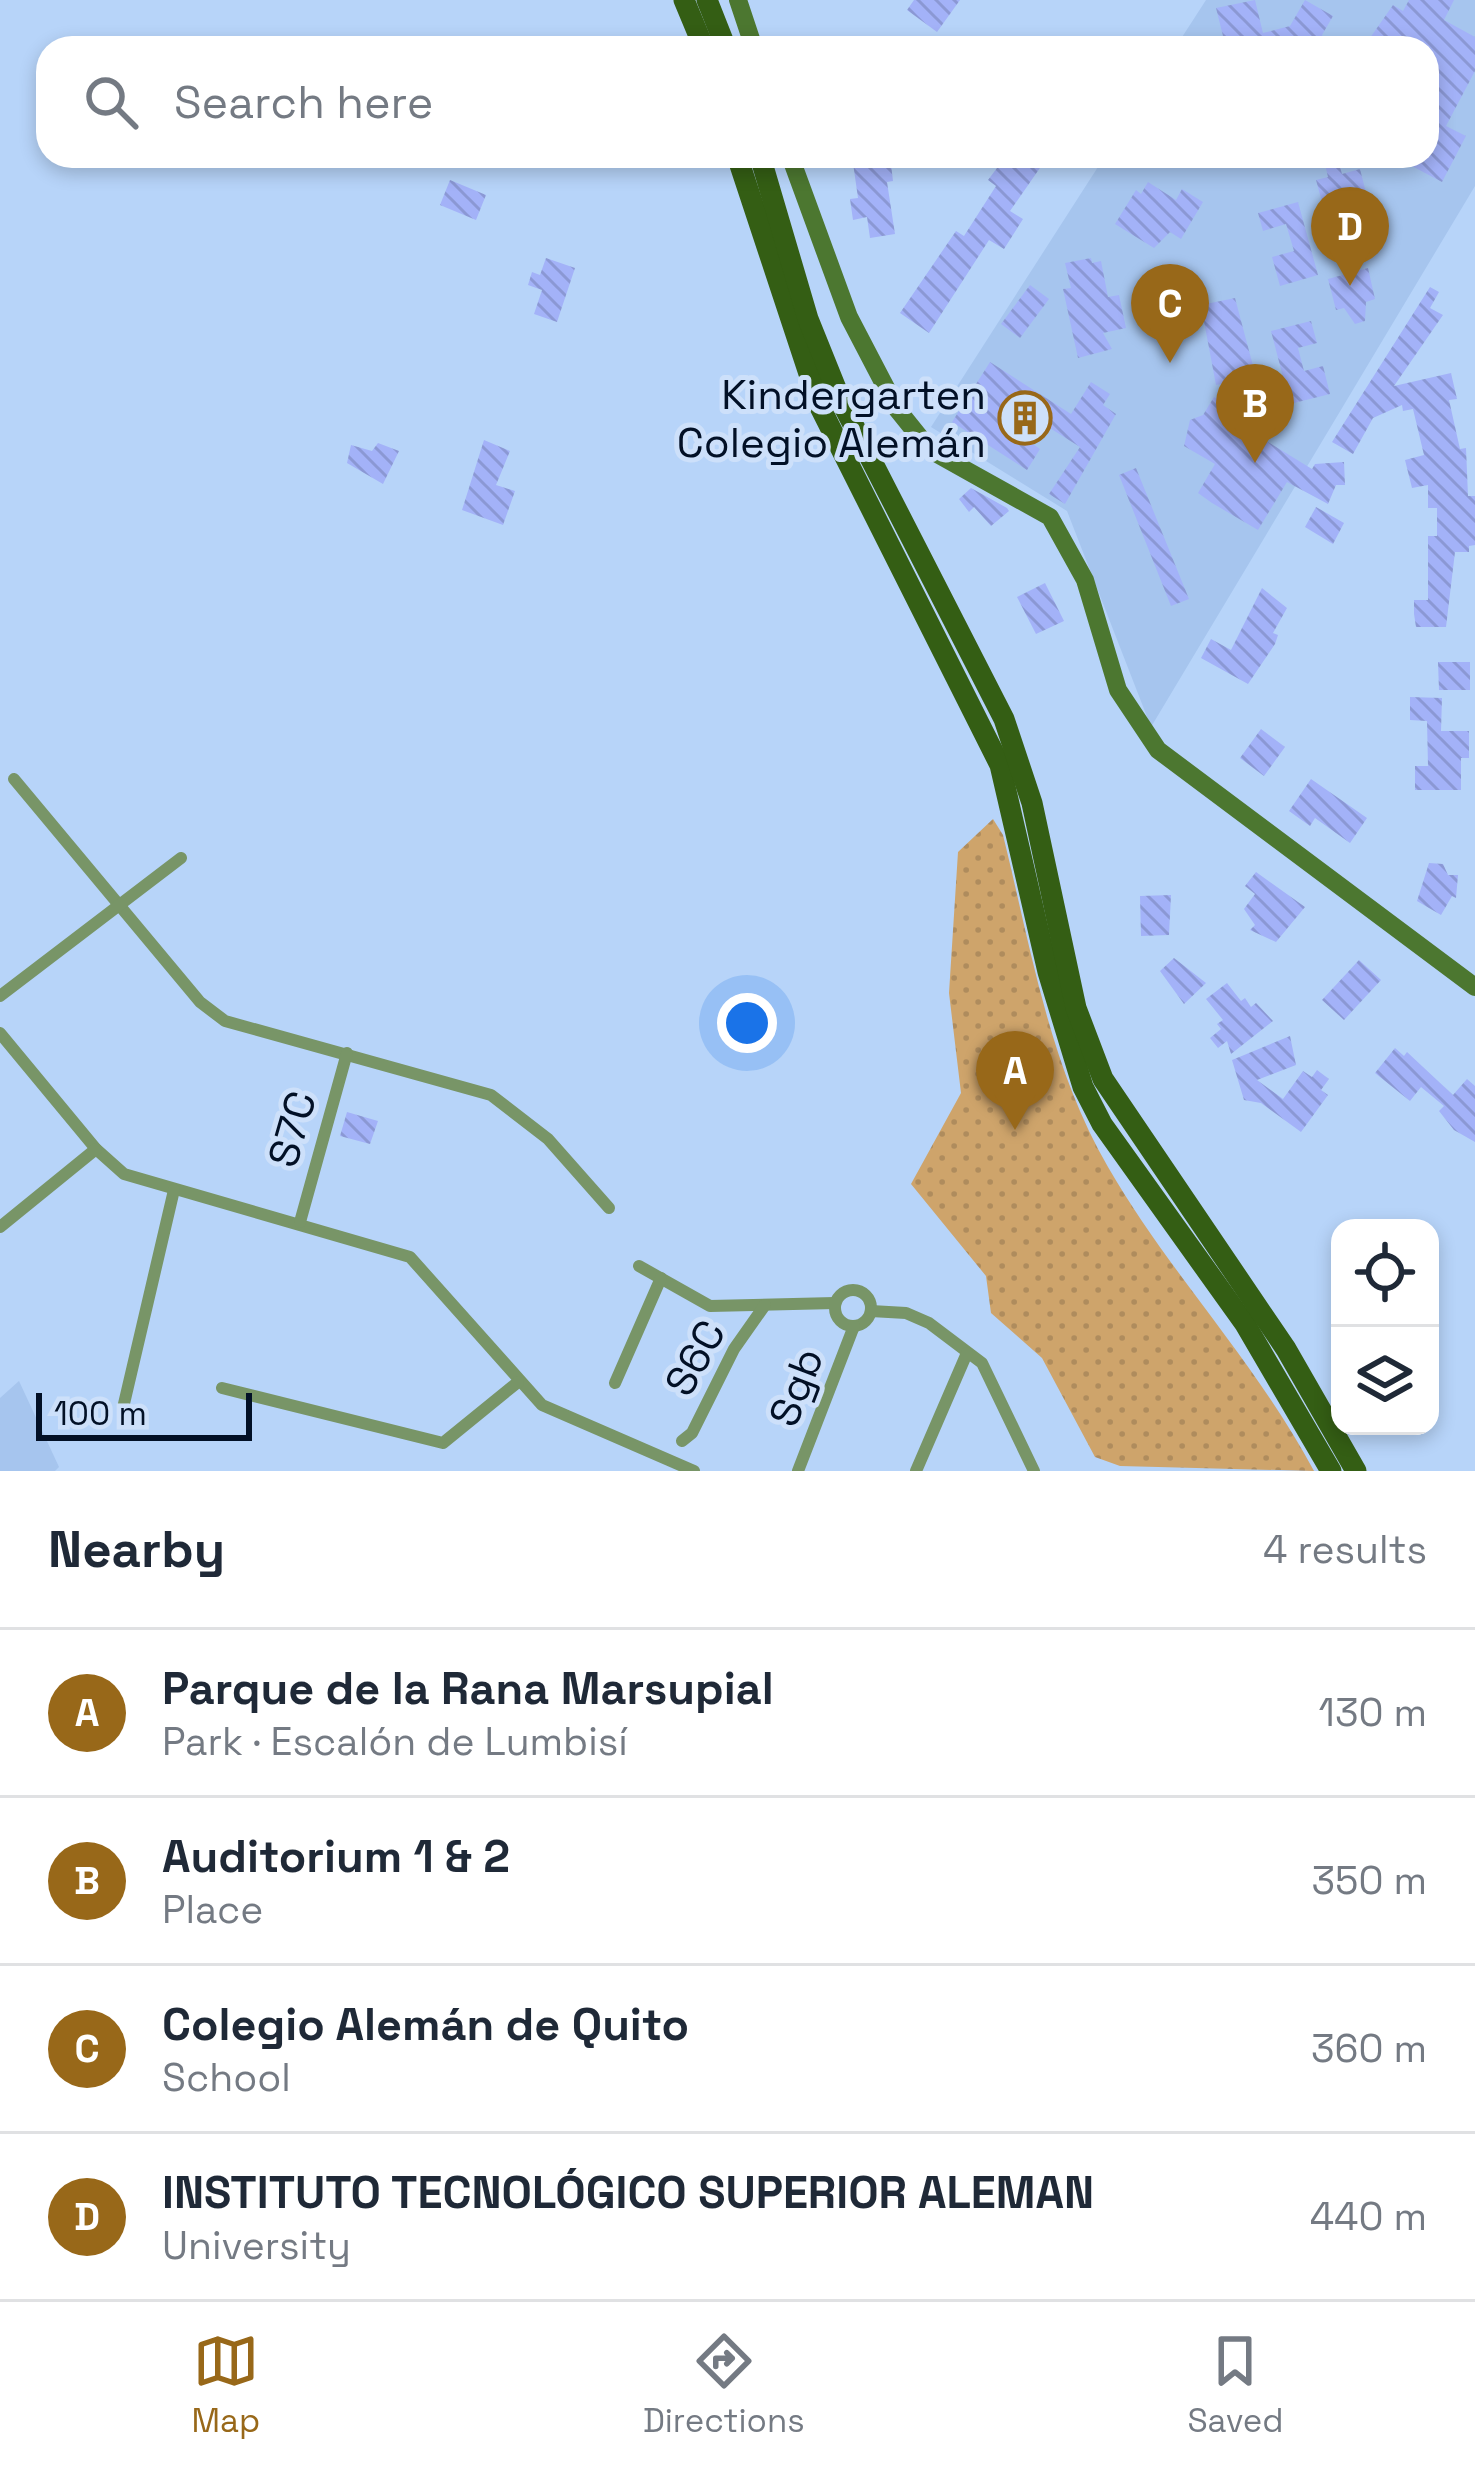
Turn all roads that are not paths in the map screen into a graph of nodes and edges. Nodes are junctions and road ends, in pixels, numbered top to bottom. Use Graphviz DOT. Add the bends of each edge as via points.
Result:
graph roads {
  1 [pos="684,0"];
  2 [pos="707,0"];
  3 [pos="738,0"];
  4 [pos="699,36"];
  5 [pos="721,36"];
  6 [pos="750,36"];
  7 [pos="741,168"];
  8 [pos="764,168"];
  9 [pos="794,168"];
  10 [pos="14,779"];
  11 [pos="181,859"];
  12 [pos="118,902"];
  13 [pos="1475,987"];
  14 [pos="0,996"];
  15 [pos="0,1033"];
  16 [pos="347,1053"];
  17 [pos="96,1149"];
  18 [pos="174,1190"];
  19 [pos="609,1208"];
  20 [pos="300,1222"];
  21 [pos="0,1227"];
  22 [pos="639,1266"];
  23 [pos="661,1278"];
  24 [pos="835,1303"];
  25 [pos="765,1305"];
  26 [pos="871,1311"];
  27 [pos="854,1326"];
  28 [pos="967,1353"];
  29 [pos="518,1382"];
  30 [pos="615,1383"];
  31 [pos="222,1388"];
  32 [pos="123,1408"];
  33 [pos="682,1442"];
  34 [pos="1030,1468"];
  35 [pos="694,1471"];
  36 [pos="798,1471"];
  37 [pos="916,1471"];
  38 [pos="1331,1471"];
  39 [pos="1356,1471"];
  1 -- 4 [label="main road"];
  2 -- 5 [label="main road"];
  3 -- 6 [label="street"];
  7 -- 38 [label="main road" via="820,407 1000,766 1083,1087 1245,1324"];
  8 -- 39 [label="main road" via="824,362 1019,761 1076,1008 1103,1079 1286,1349"];
  9 -- 13 [label="street" via="849,317 897,409 930,450 1033,504 1059,529 1085,580 1118,690 1158,750"];
  10 -- 12 [label="street"];
  11 -- 12 [label="street"];
  12 -- 14 [label="street"];
  12 -- 16 [label="street" via="225,1021"];
  15 -- 17 [label="street"];
  16 -- 19 [label="street" via="520,1112"];
  16 -- 20 [label="street, S7C"];
  17 -- 18 [label="street" via="124,1174"];
  17 -- 21 [label="street"];
  18 -- 20 [label="street"];
  18 -- 32 [label="street"];
  20 -- 29 [label="street" via="410,1257"];
  22 -- 23 [label="street"];
  23 -- 25 [label="street" via="710,1306"];
  23 -- 30 [label="street"];
  24 -- 25 [label="street"];
  24 -- 26 [label="street" via="854,1289"];
  24 -- 27 [label="street" via="838,1320"];
  25 -- 33 [label="street, S6C"];
  26 -- 27 [label="street"];
  26 -- 28 [label="street" via="906,1313"];
  27 -- 36 [label="street, Sgb"];
  28 -- 34 [label="street" via="994,1379"];
  28 -- 37 [label="street"];
  29 -- 31 [label="street" via="443,1444"];
  29 -- 35 [label="street" via="542,1405"];
}
